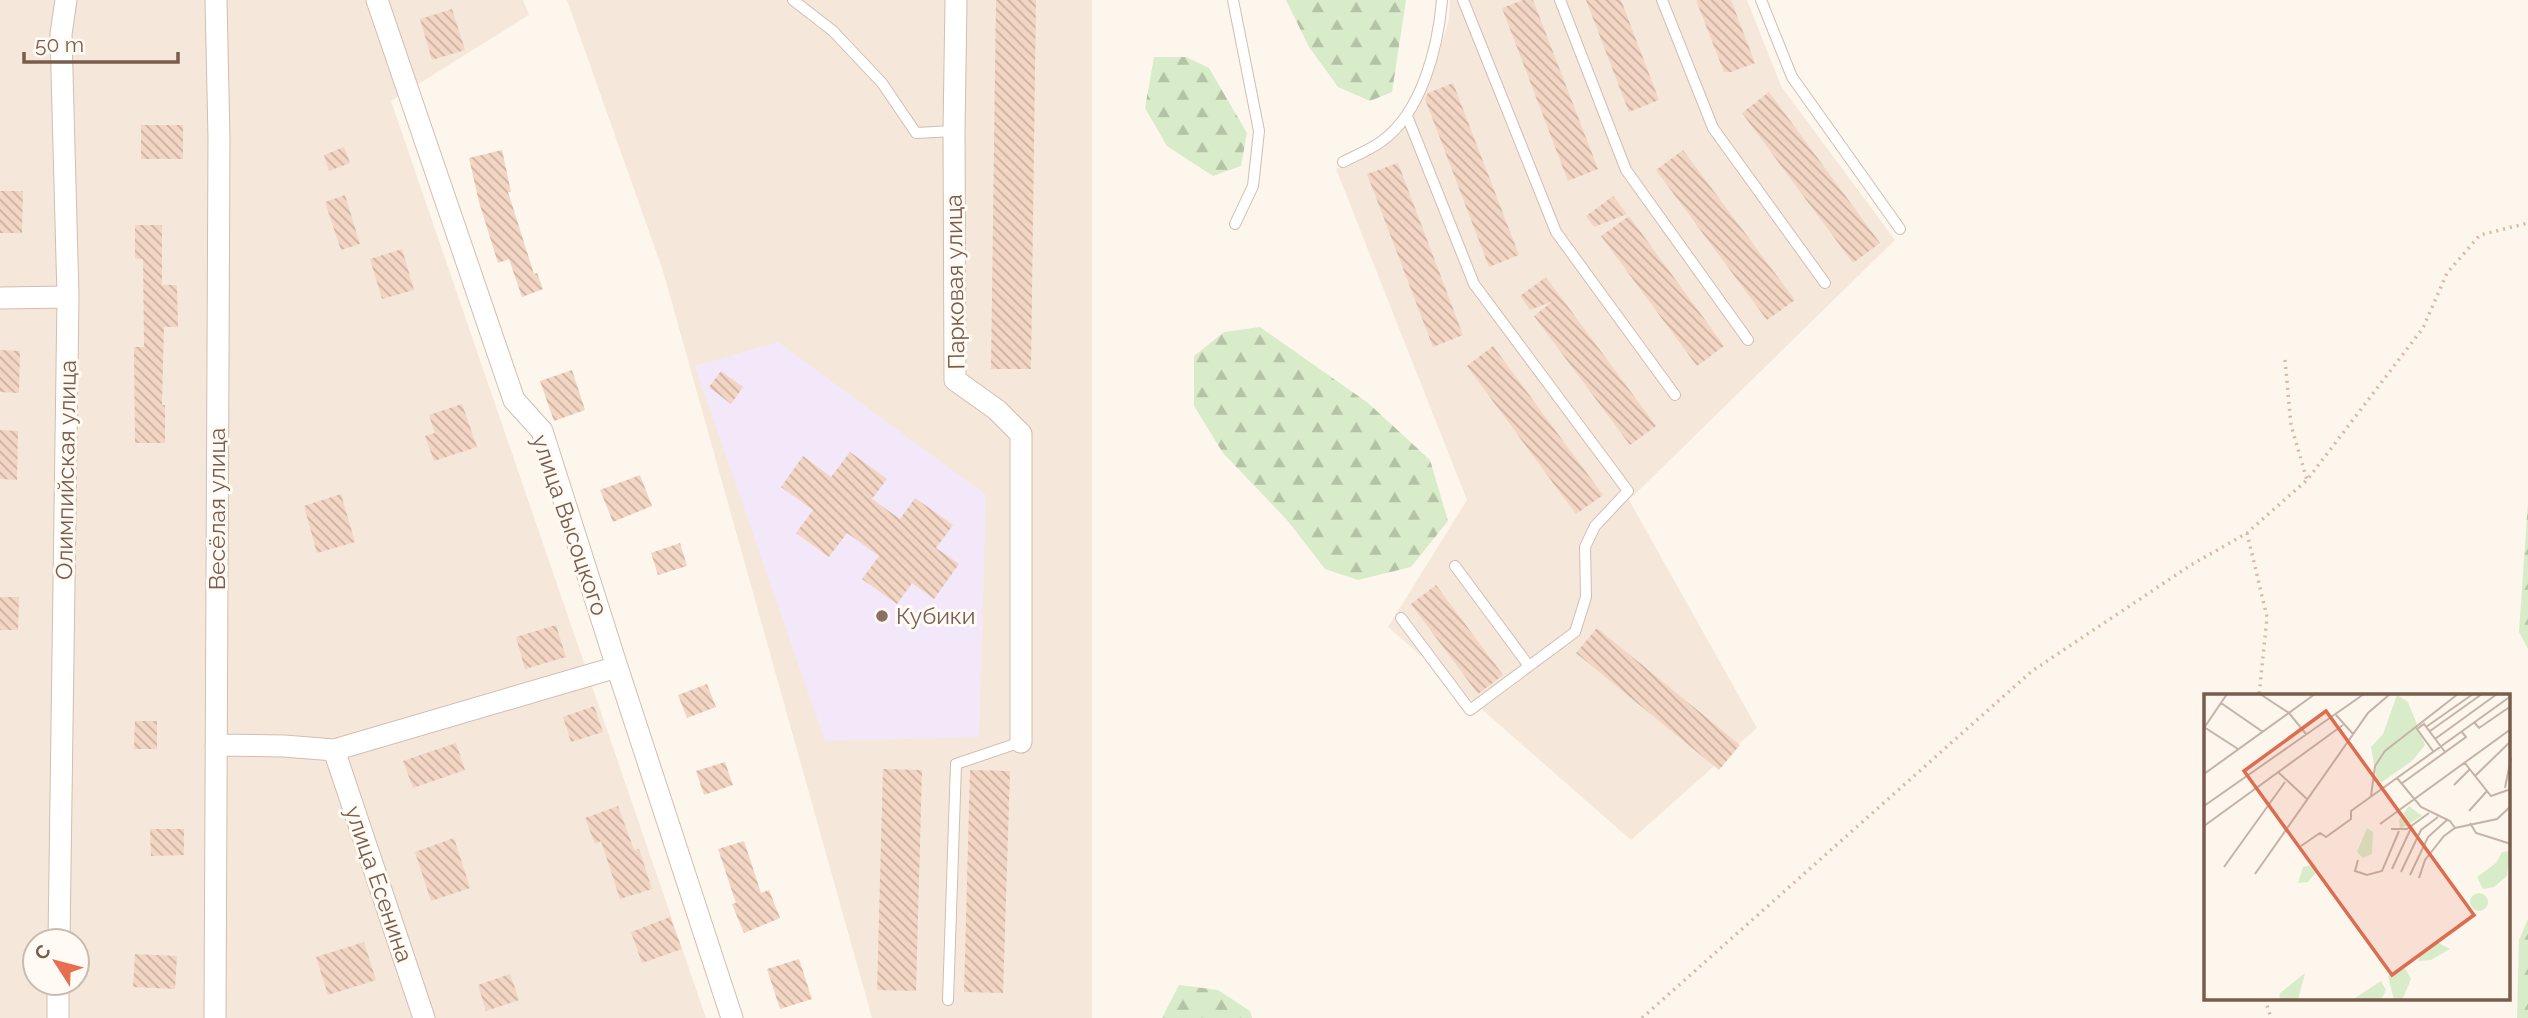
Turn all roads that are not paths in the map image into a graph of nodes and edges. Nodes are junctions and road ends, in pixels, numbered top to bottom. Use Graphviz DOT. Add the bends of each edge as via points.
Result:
graph roads {
  1 [pos="66,0"];
  2 [pos="216,0"];
  3 [pos="377,0"];
  4 [pos="793,0"];
  5 [pos="956,0"];
  6 [pos="1233,0"];
  7 [pos="1443,0"];
  8 [pos="1463,0"];
  9 [pos="1560,0"];
  10 [pos="1662,0"];
  11 [pos="1761,0"];
  12 [pos="1407,116"];
  13 [pos="954,131"];
  14 [pos="1343,162"];
  15 [pos="1235,224"];
  16 [pos="1900,229"];
  17 [pos="1825,283"];
  18 [pos="68,297"];
  19 [pos="0,298"];
  20 [pos="1748,340"];
  21 [pos="1675,395"];
  22 [pos="1455,566"];
  23 [pos="1401,618"];
  24 [pos="1530,666"];
  25 [pos="617,667"];
  26 [pos="1021,743"];
  27 [pos="216,746"];
  28 [pos="334,750"];
  29 [pos="59,927"];
  30 [pos="58,997"];
  31 [pos="948,1000"];
  32 [pos="58,1018"];
  33 [pos="215,1018"];
  34 [pos="424,1018"];
  35 [pos="732,1018"];
  1 -- 18 [label="street, Олимпийская улица" via="61,34"];
  2 -- 27 [label="street, Весёлая улица"];
  3 -- 25 [label="street, улица Высоцкого" via="514,400 542,431"];
  4 -- 13 [label="lane" via="832,31 882,83 916,133"];
  5 -- 13 [label="street, Парковая улица"];
  6 -- 15 [label="lane" via="1259,131 1252,186"];
  7 -- 12 [label="lane" via="1439,34 1426,76"];
  8 -- 21 [label="lane" via="1556,232"];
  9 -- 20 [label="lane" via="1626,170"];
  10 -- 17 [label="lane" via="1713,128"];
  11 -- 16 [label="lane" via="1792,77"];
  12 -- 14 [label="lane" via="1382,141"];
  12 -- 24 [label="lane" via="1474,284 1628,491 1595,526 1585,547 1586,597 1575,632"];
  13 -- 26 [label="street, Парковая улица" via="955,380 1021,434"];
  18 -- 19 [label="street"];
  18 -- 29 [label="street, Олимпийская улица"];
  22 -- 24 [label="lane"];
  23 -- 24 [label="lane" via="1470,710"];
  25 -- 28 [label="street"];
  25 -- 35 [label="street, улица Высоцкого"];
  26 -- 31 [label="lane" via="956,764"];
  27 -- 28 [label="street"];
  27 -- 33 [label="street, Весёлая улица"];
  28 -- 34 [label="street, улица Есенина"];
  30 -- 32 [label="street"];
}
